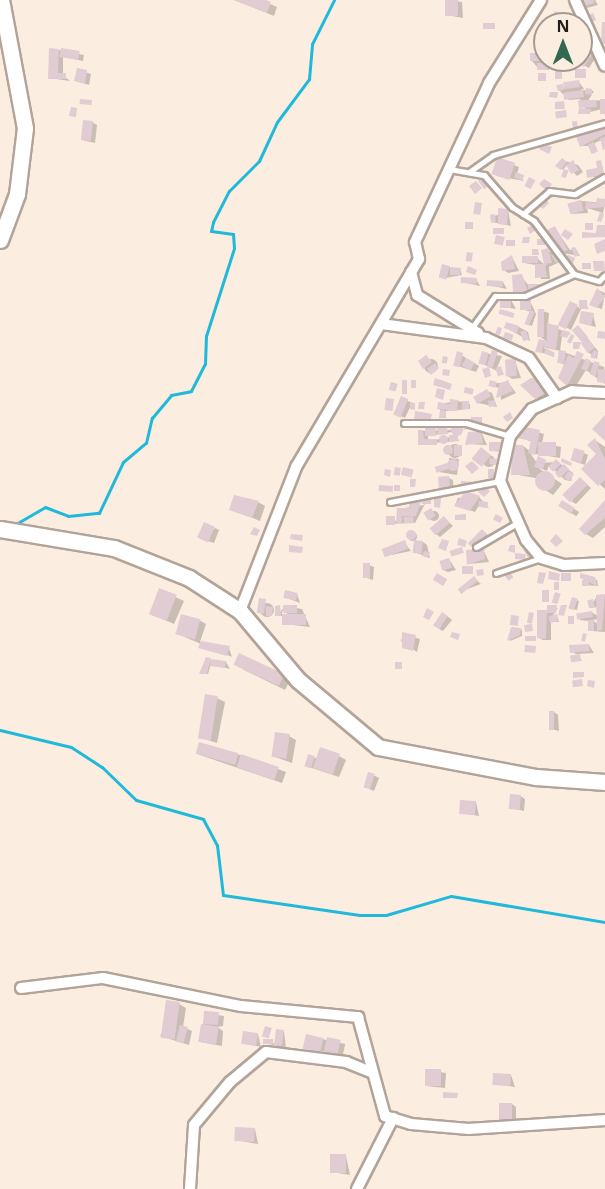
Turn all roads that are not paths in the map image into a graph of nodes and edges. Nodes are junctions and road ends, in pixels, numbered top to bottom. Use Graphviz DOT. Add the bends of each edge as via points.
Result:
graph roads {
  1 [pos="1,0"];
  2 [pos="542,0"];
  3 [pos="575,0"];
  4 [pos="5,37"];
  5 [pos="605,66"];
  6 [pos="605,123"];
  7 [pos="449,169"];
  8 [pos="469,172"];
  9 [pos="605,177"];
  10 [pos="523,214"];
  11 [pos="0,240"];
  12 [pos="411,272"];
  13 [pos="574,274"];
  14 [pos="605,275"];
  15 [pos="381,324"];
  16 [pos="471,329"];
  17 [pos="486,338"];
  18 [pos="605,393"];
  19 [pos="557,398"];
  20 [pos="404,423"];
  21 [pos="510,436"];
  22 [pos="500,481"];
  23 [pos="390,502"];
  24 [pos="517,523"];
  25 [pos="0,529"];
  26 [pos="476,547"];
  27 [pos="542,558"];
  28 [pos="605,563"];
  29 [pos="496,573"];
  30 [pos="240,611"];
  31 [pos="605,782"];
  32 [pos="21,987"];
  33 [pos="373,1073"];
  34 [pos="393,1118"];
  35 [pos="605,1120"];
  36 [pos="190,1189"];
  37 [pos="357,1189"];
  1 -- 4 [label="street"];
  2 -- 7 [label="street" via="489,83"];
  3 -- 5 [label="street"];
  4 -- 11 [label="street" via="25,128 16,194"];
  6 -- 8 [label="lane" via="493,154"];
  7 -- 8 [label="lane"];
  7 -- 12 [label="street" via="415,242 419,259"];
  8 -- 10 [label="lane" via="484,175"];
  9 -- 10 [label="lane" via="575,194 549,191"];
  10 -- 13 [label="lane" via="551,240"];
  12 -- 15 [label="street"];
  12 -- 16 [label="street" via="417,295"];
  13 -- 14 [label="lane" via="599,281"];
  13 -- 16 [label="lane" via="525,296 495,296"];
  15 -- 17 [label="street"];
  15 -- 30 [label="street" via="296,466"];
  16 -- 17 [label="street"];
  17 -- 19 [label="street" via="529,358"];
  18 -- 19 [label="street" via="572,391"];
  19 -- 21 [label="street" via="532,410"];
  20 -- 21 [label="lane" via="466,423"];
  21 -- 22 [label="street"];
  22 -- 23 [label="lane"];
  22 -- 24 [label="street"];
  24 -- 26 [label="lane"];
  24 -- 27 [label="street"];
  25 -- 30 [label="street" via="114,548 160,563"];
  27 -- 28 [label="street" via="564,565"];
  27 -- 29 [label="lane"];
  30 -- 31 [label="street" via="298,680 378,747 536,777"];
  32 -- 33 [label="street" via="103,978 241,1006 358,1017"];
  33 -- 34 [label="street" via="385,1116"];
  33 -- 36 [label="street" via="346,1062 266,1052 230,1082 194,1125"];
  34 -- 35 [label="street" via="469,1129"];
  34 -- 37 [label="street"];
}
